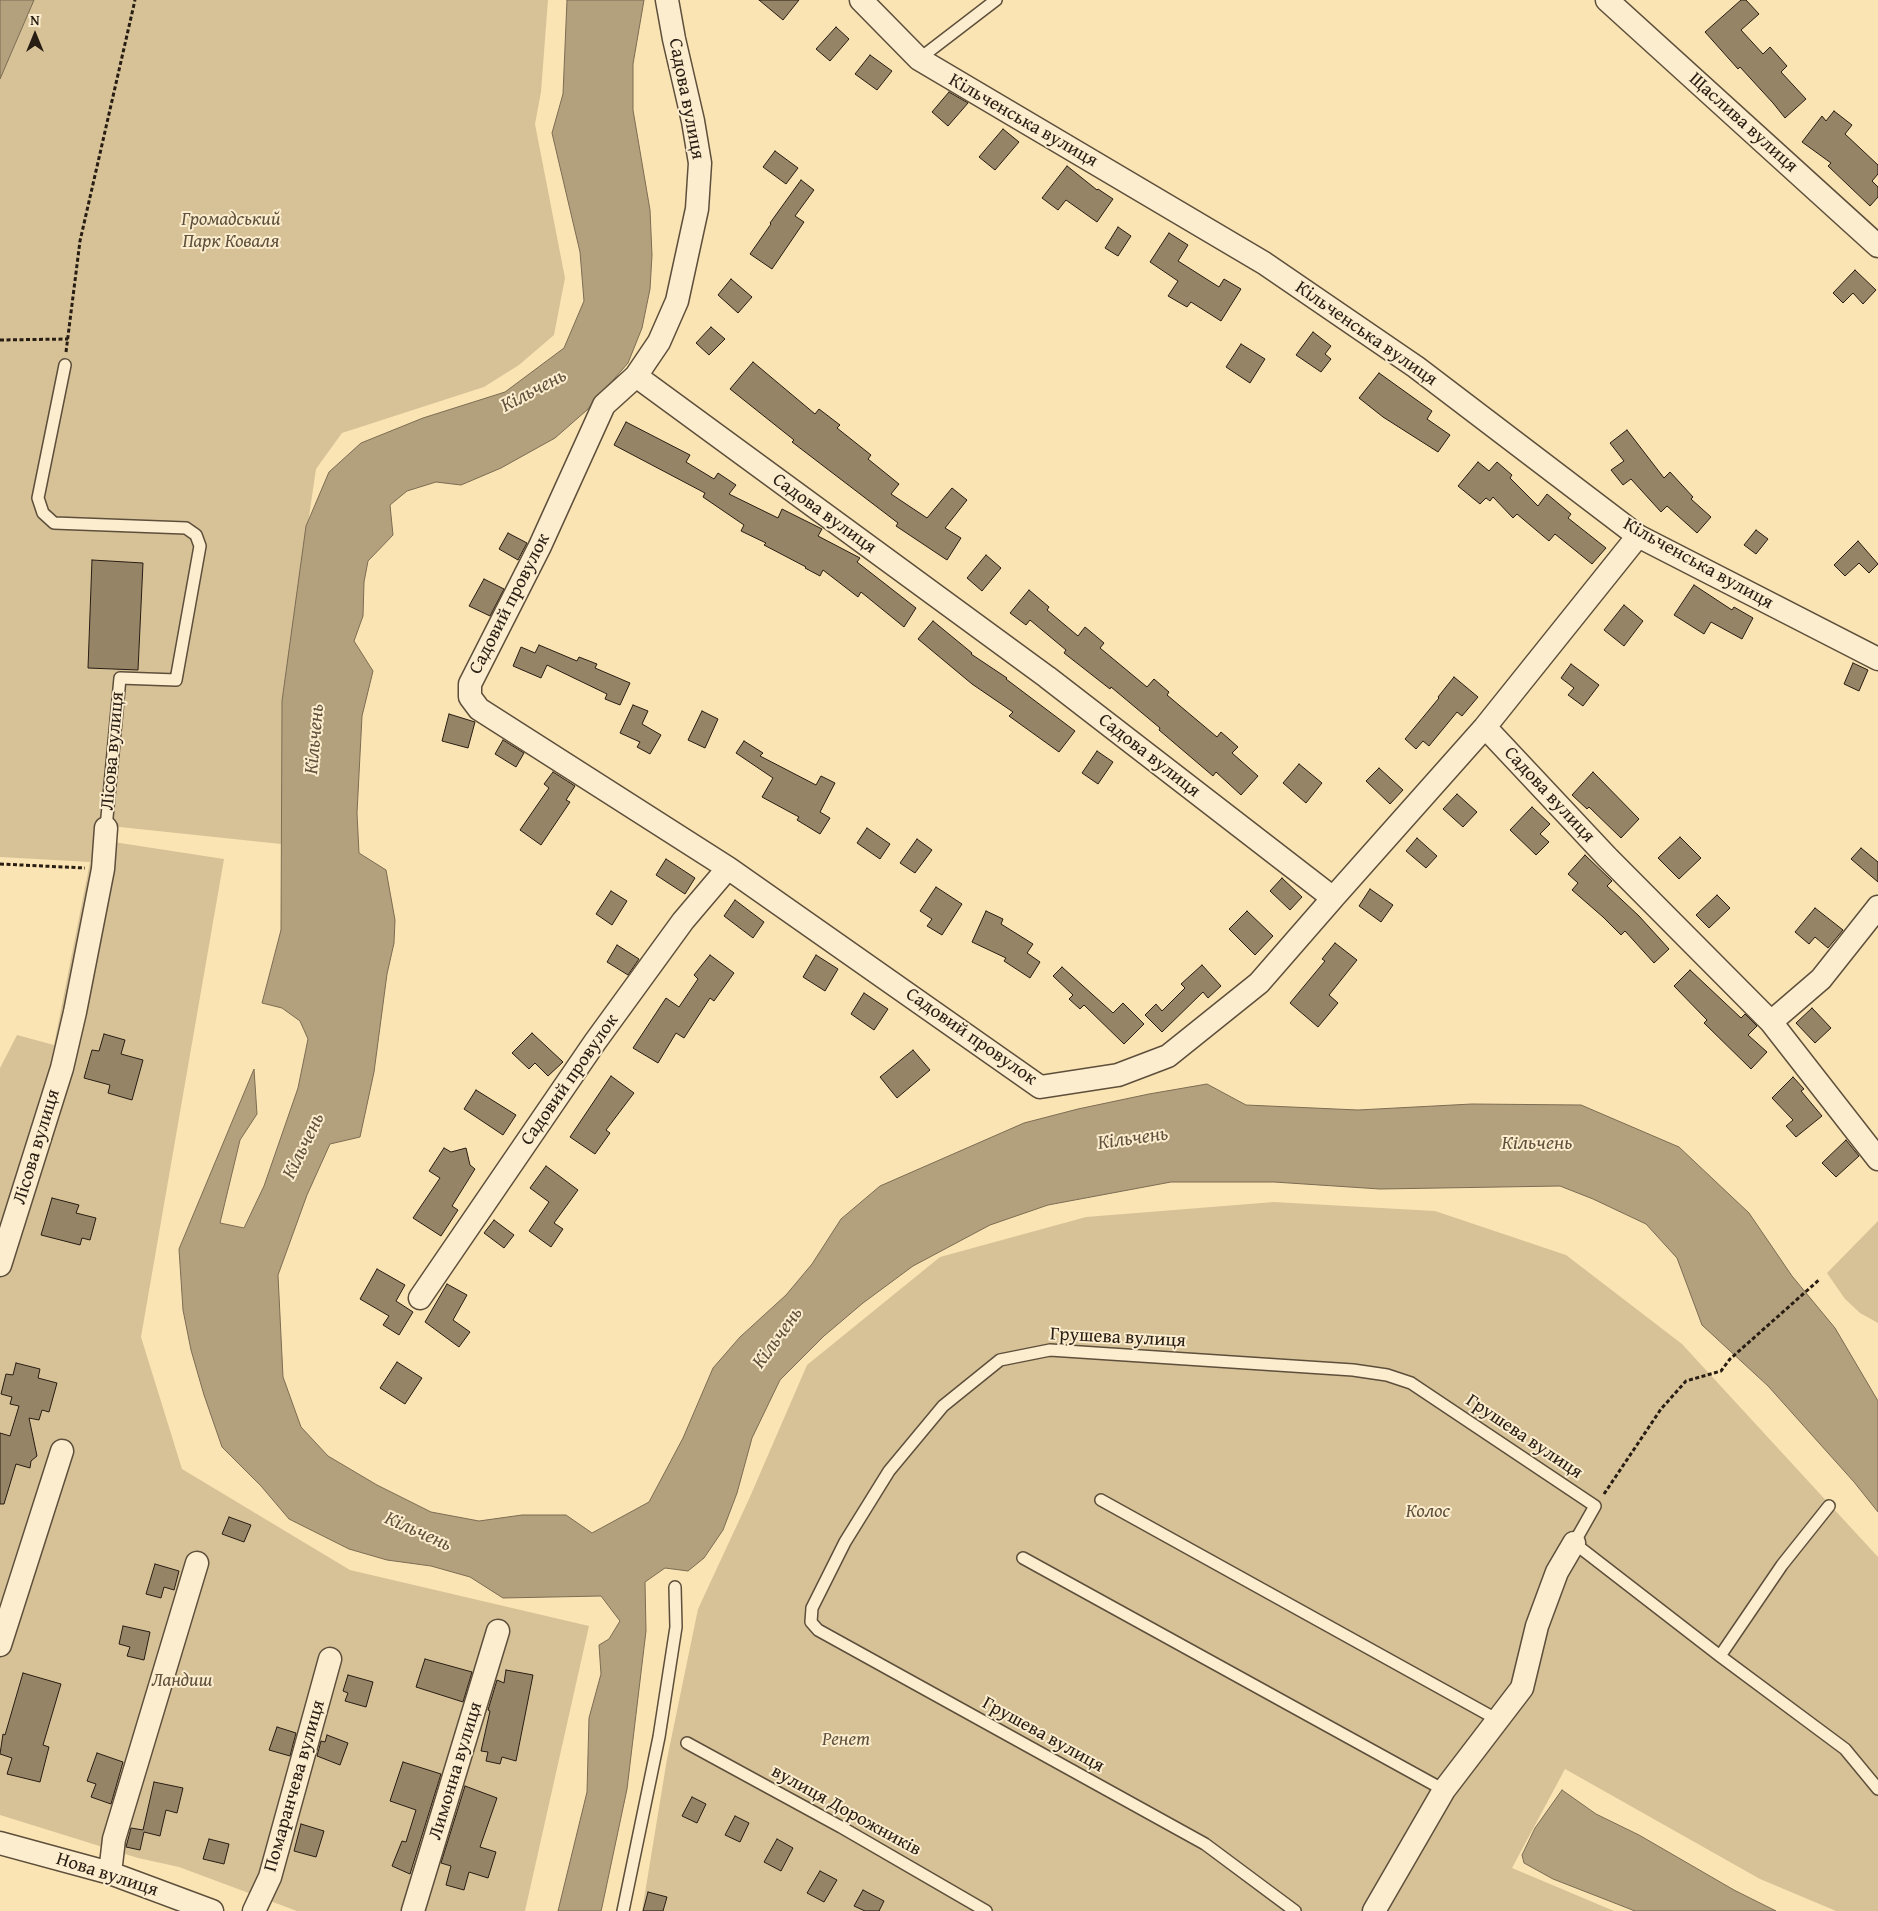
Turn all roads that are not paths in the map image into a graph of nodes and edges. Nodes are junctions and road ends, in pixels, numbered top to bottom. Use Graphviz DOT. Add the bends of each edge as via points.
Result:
graph roads {
  1 [pos="668,0"];
  2 [pos="861,0"];
  3 [pos="996,0"];
  4 [pos="1607,0"];
  5 [pos="919,59"];
  6 [pos="1878,246"];
  7 [pos="65,365"];
  8 [pos="636,376"];
  9 [pos="1638,536"];
  10 [pos="1878,659"];
  11 [pos="1485,726"];
  12 [pos="106,828"];
  13 [pos="728,868"];
  14 [pos="1333,898"];
  15 [pos="1878,907"];
  16 [pos="1771,1022"];
  17 [pos="1878,1159"];
  18 [pos="0,1265"];
  19 [pos="420,1298"];
  20 [pos="62,1451"];
  21 [pos="1101,1500"];
  22 [pos="1829,1506"];
  23 [pos="1574,1543"];
  24 [pos="1023,1558"];
  25 [pos="197,1563"];
  26 [pos="675,1587"];
  27 [pos="498,1631"];
  28 [pos="2,1632"];
  29 [pos="1720,1656"];
  30 [pos="330,1659"];
  31 [pos="1498,1720"];
  32 [pos="687,1743"];
  33 [pos="1878,1788"];
  34 [pos="1444,1790"];
  35 [pos="0,1843"];
  36 [pos="110,1873"];
  37 [pos="212,1911"];
  38 [pos="254,1911"];
  39 [pos="413,1911"];
  40 [pos="623,1911"];
  41 [pos="986,1911"];
  42 [pos="1295,1911"];
  43 [pos="1374,1911"];
  1 -- 8 [label="street, Садова вулиця" via="700,163 696,209 677,301 659,342"];
  2 -- 5 [label="street, Кільченська вулиця"];
  3 -- 5 [label="lane"];
  4 -- 6 [label="street, Щаслива вулиця"];
  5 -- 9 [label="street, Кільченська вулиця" via="1264,263 1416,367"];
  7 -- 12 [label="lane, Лісова вулиця" via="38,498 43,513 54,523 186,528 196,535 200,546 176,680 120,678"];
  8 -- 13 [label="street, Садовий провулок" via="604,405 540,546 470,684 470,697 479,709"];
  8 -- 14 [label="street, Садова вулиця" via="1047,677"];
  9 -- 10 [label="street, Кільченська вулиця"];
  9 -- 11 [label="street"];
  11 -- 14 [label="street"];
  11 -- 16 [label="street, Садова вулиця" via="1607,857"];
  12 -- 18 [label="street, Лісова вулиця" via="103,869 62,1068"];
  13 -- 14 [label="street, Садовий провулок" via="1040,1087 1118,1075 1168,1056 1260,983"];
  13 -- 19 [label="street, Садовий провулок" via="682,921 601,1034"];
  15 -- 16 [label="street" via="1821,979"];
  16 -- 17 [label="street, Садова вулиця"];
  20 -- 28 [label="street"];
  21 -- 31 [label="lane"];
  22 -- 29 [label="lane" via="1782,1565"];
  23 -- 29 [label="lane"];
  23 -- 31 [label="street" via="1557,1572 1537,1626 1522,1688"];
  23 -- 42 [label="lane, Грушева вулиця" via="1595,1506 1411,1383 1354,1370 1050,1350 1000,1360 943,1406 889,1471 845,1542 812,1608 811,1622 818,1630 1205,1844"];
  24 -- 34 [label="lane"];
  25 -- 36 [label="street" via="114,1839"];
  26 -- 40 [label="lane" via="676,1627 659,1737"];
  27 -- 39 [label="street, Лимонна вулиця"];
  29 -- 33 [label="lane" via="1845,1749"];
  30 -- 38 [label="street, Помаранчева вулиця" via="270,1877"];
  31 -- 34 [label="street"];
  32 -- 41 [label="lane, вулиця Дорожників"];
  34 -- 43 [label="street"];
  35 -- 36 [label="street, Нова вулиця"];
  36 -- 37 [label="street, Нова вулиця"];
}
